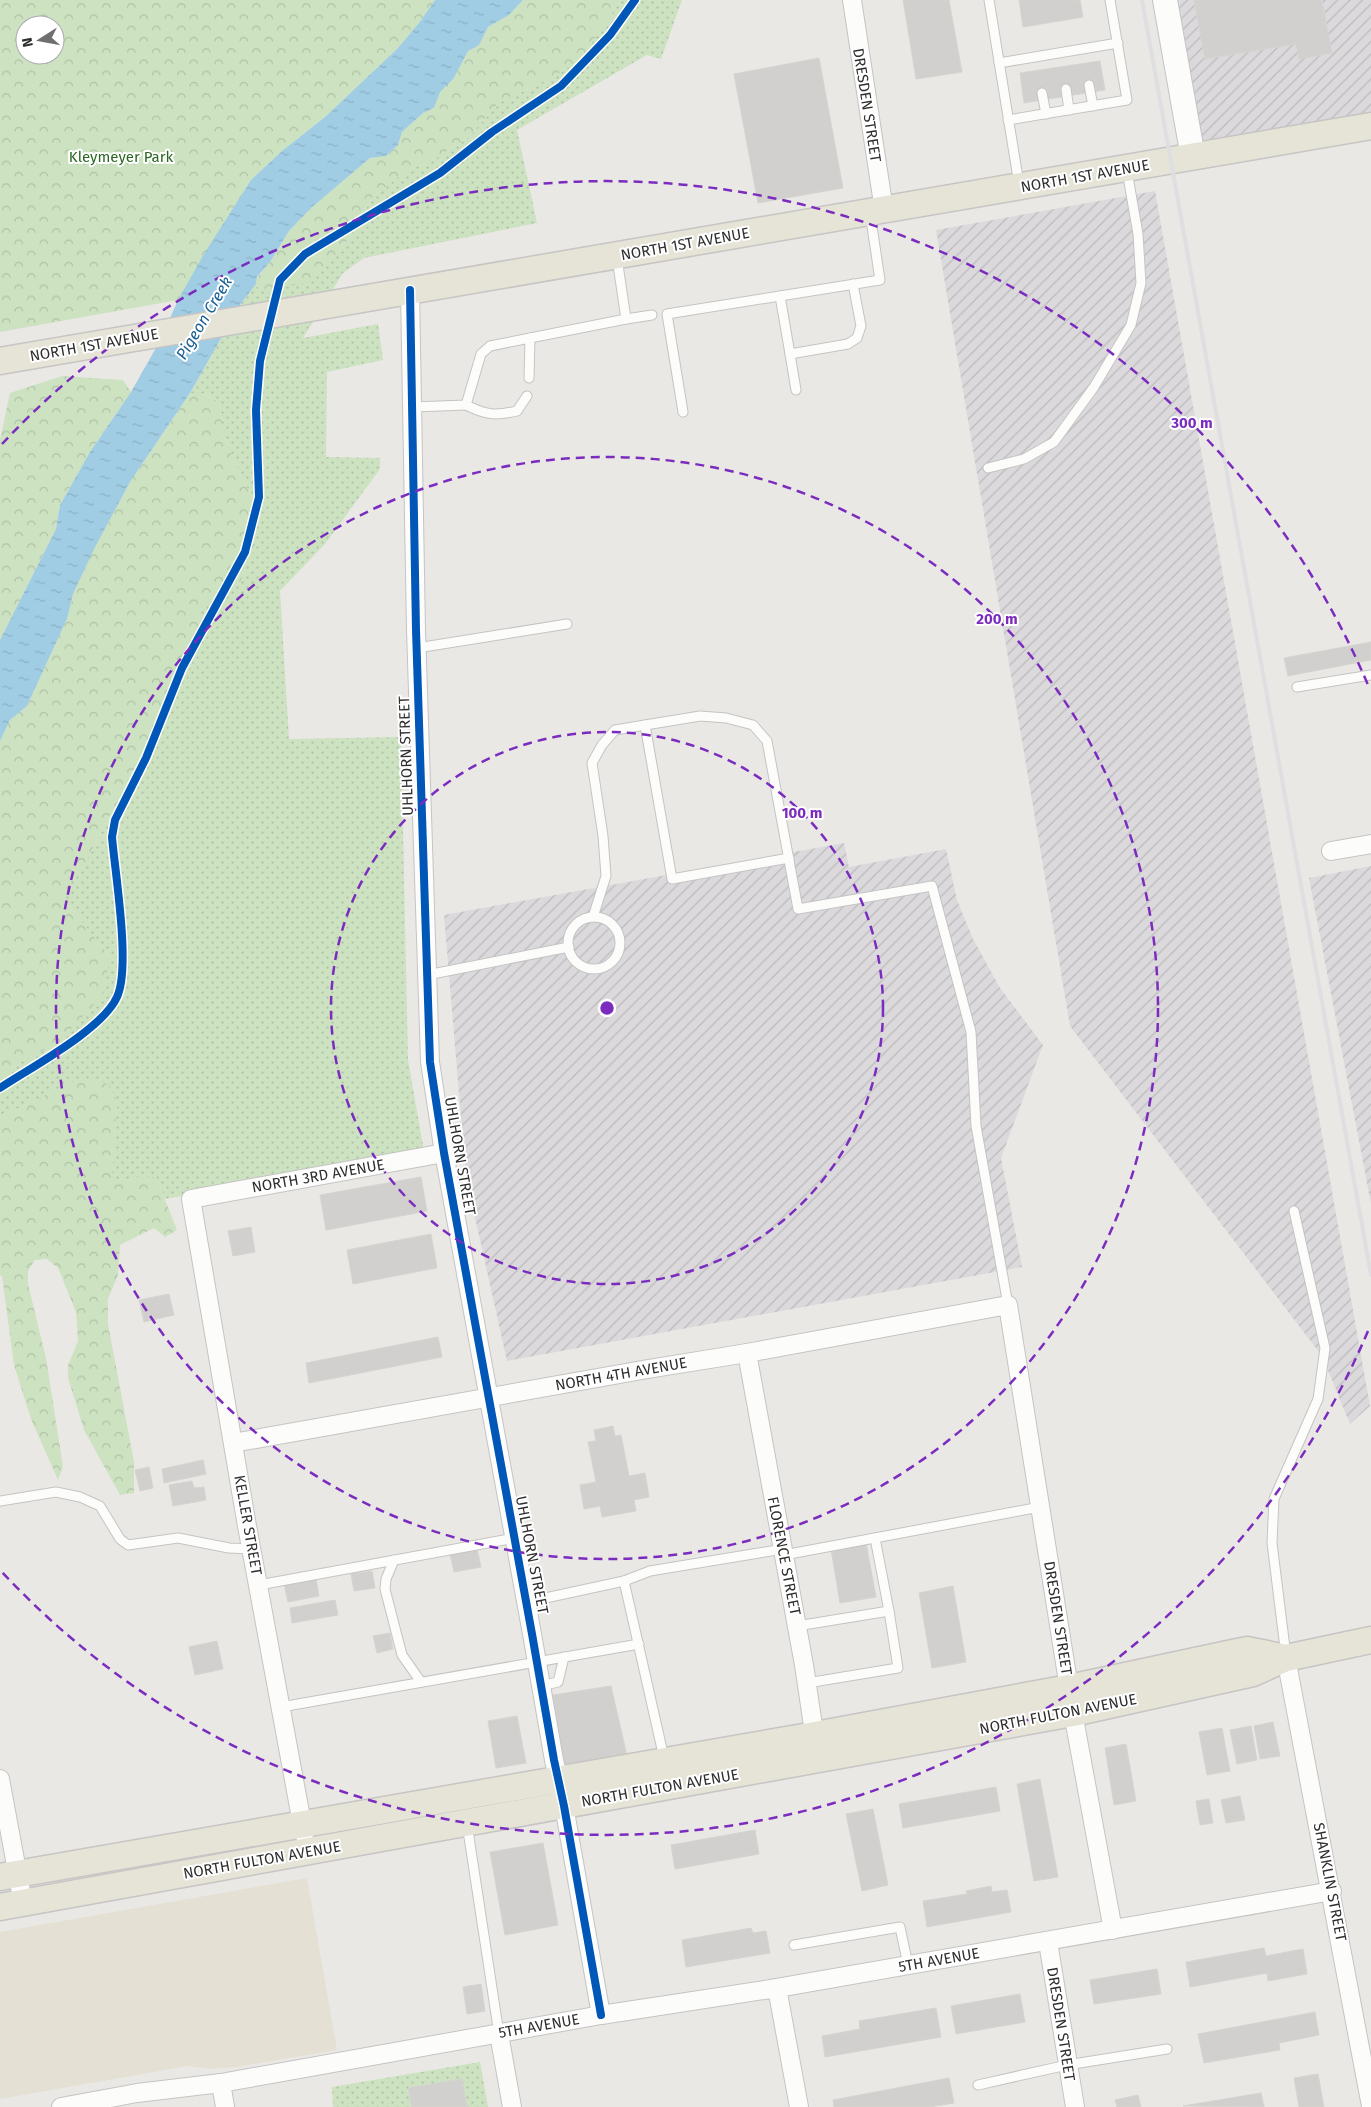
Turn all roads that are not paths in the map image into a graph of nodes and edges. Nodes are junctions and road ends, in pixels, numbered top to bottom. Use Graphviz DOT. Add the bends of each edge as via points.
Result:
graph roads {
  1 [pos="852,0"];
  2 [pos="989,0"];
  3 [pos="1110,0"];
  4 [pos="1165,0"];
  5 [pos="1118,43"];
  6 [pos="999,63"];
  7 [pos="1089,85"];
  8 [pos="1066,89"];
  9 [pos="1042,93"];
  10 [pos="1093,106"];
  11 [pos="1069,110"];
  12 [pos="1046,114"];
  13 [pos="1008,120"];
  14 [pos="1371,126"];
  15 [pos="1193,157"];
  16 [pos="1126,168"];
  17 [pos="1020,187"];
  18 [pos="877,211"];
  19 [pos="616,255"];
  20 [pos="853,284"];
  21 [pos="410,290"];
  22 [pos="780,296"];
  23 [pos="652,316"];
  24 [pos="626,319"];
  25 [pos="530,338"];
  26 [pos="790,354"];
  27 [pos="0,361"];
  28 [pos="529,378"];
  29 [pos="796,390"];
  30 [pos="527,396"];
  31 [pos="466,405"];
  32 [pos="413,408"];
  33 [pos="683,412"];
  34 [pos="988,468"];
  35 [pos="567,624"];
  36 [pos="416,648"];
  37 [pos="1371,675"];
  38 [pos="1297,687"];
  39 [pos="644,725"];
  40 [pos="1371,844"];
  41 [pos="1331,851"];
  42 [pos="789,858"];
  43 [pos="593,917"];
  44 [pos="569,948"];
  45 [pos="427,975"];
  46 [pos="444,1154"];
  47 [pos="191,1199"];
  48 [pos="1294,1211"];
  49 [pos="1008,1305"];
  50 [pos="747,1353"];
  51 [pos="488,1397"];
  52 [pos="234,1443"];
  53 [pos="0,1501"];
  54 [pos="1040,1507"];
  55 [pos="514,1538"];
  56 [pos="875,1538"];
  57 [pos="252,1549"];
  58 [pos="783,1552"];
  59 [pos="394,1560"];
  60 [pos="624,1581"];
  61 [pos="259,1585"];
  62 [pos="527,1602"];
  63 [pos="889,1611"];
  64 [pos="797,1626"];
  65 [pos="1371,1640"];
  66 [pos="638,1644"];
  67 [pos="564,1657"];
  68 [pos="1286,1658"];
  69 [pos="537,1662"];
  70 [pos="421,1682"];
  71 [pos="807,1683"];
  72 [pos="541,1686"];
  73 [pos="1070,1688"];
  74 [pos="281,1707"];
  75 [pos="1074,1713"];
  76 [pos="816,1747"];
  77 [pos="665,1761"];
  78 [pos="0,1779"];
  79 [pos="558,1780"];
  80 [pos="564,1806"];
  81 [pos="302,1823"];
  82 [pos="467,1823"];
  83 [pos="307,1852"];
  84 [pos="9,1876"];
  85 [pos="1332,1892"];
  86 [pos="12,1905"];
  87 [pos="1113,1930"];
  88 [pos="1048,1942"];
  89 [pos="794,1945"];
  90 [pos="908,1965"];
  91 [pos="777,1988"];
  92 [pos="601,2015"];
  93 [pos="499,2034"];
  94 [pos="1168,2049"];
  95 [pos="1067,2065"];
  96 [pos="220,2083"];
  97 [pos="978,2085"];
  98 [pos="1371,2106"];
  99 [pos="61,2107"];
  100 [pos="225,2107"];
  101 [pos="512,2107"];
  102 [pos="799,2107"];
  103 [pos="1075,2107"];
  1 -- 18 [label="street, DRESDEN STREET"];
  2 -- 6 [label="lane"];
  3 -- 5 [label="lane"];
  4 -- 15 [label="street"];
  5 -- 6 [label="lane" via="1084,52"];
  5 -- 10 [label="lane" via="1127,100"];
  6 -- 13 [label="lane"];
  7 -- 10 [label="lane"];
  8 -- 11 [label="lane"];
  9 -- 12 [label="lane"];
  10 -- 11 [label="lane"];
  11 -- 12 [label="lane"];
  12 -- 13 [label="lane"];
  13 -- 17 [label="lane"];
  14 -- 15 [label="main road, NORTH 1ST AVENUE"];
  15 -- 16 [label="main road, NORTH 1ST AVENUE"];
  16 -- 17 [label="main road, NORTH 1ST AVENUE"];
  16 -- 34 [label="lane" via="1138,234 1141,283 1131,325 1094,387 1054,442 1024,460"];
  17 -- 18 [label="main road, NORTH 1ST AVENUE"];
  18 -- 19 [label="main road, NORTH 1ST AVENUE"];
  18 -- 20 [label="lane" via="880,280"];
  19 -- 21 [label="main road, NORTH 1ST AVENUE"];
  19 -- 24 [label="lane"];
  20 -- 22 [label="lane"];
  20 -- 26 [label="lane" via="861,326 857,338 848,344"];
  21 -- 27 [label="main road, NORTH 1ST AVENUE"];
  21 -- 32 [label="street, UHLHORN STREET"];
  22 -- 26 [label="lane"];
  22 -- 33 [label="lane" via="668,314"];
  23 -- 24 [label="lane"];
  24 -- 25 [label="lane"];
  25 -- 28 [label="lane"];
  25 -- 31 [label="lane" via="490,346 481,354"];
  26 -- 29 [label="lane"];
  30 -- 31 [label="lane" via="517,411 502,415 484,414"];
  31 -- 32 [label="lane"];
  32 -- 36 [label="street, UHLHORN STREET"];
  35 -- 36 [label="lane"];
  36 -- 45 [label="street, UHLHORN STREET"];
  37 -- 38 [label="lane"];
  39 -- 42 [label="lane" via="700,716 754,725 767,741"];
  39 -- 42 [label="lane" via="672,879"];
  39 -- 43 [label="lane" via="615,730 592,763 606,876"];
  40 -- 41 [label="street"];
  42 -- 49 [label="lane" via="798,909 932,886 971,1032 976,1126"];
  43 -- 44 [label="lane" via="580,921 573,928"];
  43 -- 44 [label="lane" via="606,920 618,931 620,947 613,962 590,969 575,962"];
  44 -- 45 [label="lane"];
  45 -- 46 [label="street, UHLHORN STREET" via="430,1062"];
  46 -- 47 [label="street, NORTH 3RD AVENUE"];
  46 -- 51 [label="street, UHLHORN STREET"];
  47 -- 52 [label="street, KELLER STREET"];
  48 -- 68 [label="lane" via="1325,1348 1318,1399 1274,1499 1272,1543"];
  49 -- 50 [label="street, NORTH 4TH AVENUE"];
  49 -- 54 [label="street, DRESDEN STREET"];
  50 -- 51 [label="street, NORTH 4TH AVENUE"];
  50 -- 58 [label="street, FLORENCE STREET"];
  51 -- 52 [label="street, NORTH 4TH AVENUE"];
  51 -- 55 [label="street, UHLHORN STREET"];
  52 -- 57 [label="street, KELLER STREET"];
  53 -- 57 [label="lane" via="56,1492 80,1497 100,1506 120,1539 128,1544 178,1538"];
  54 -- 56 [label="lane"];
  54 -- 73 [label="street, DRESDEN STREET"];
  55 -- 59 [label="lane"];
  55 -- 62 [label="street, UHLHORN STREET"];
  56 -- 58 [label="lane"];
  56 -- 63 [label="lane"];
  57 -- 61 [label="street, KELLER STREET"];
  58 -- 60 [label="lane" via="650,1571"];
  58 -- 64 [label="street, FLORENCE STREET"];
  59 -- 61 [label="lane"];
  59 -- 70 [label="lane" via="385,1590 402,1655"];
  60 -- 62 [label="lane"];
  60 -- 66 [label="lane"];
  61 -- 74 [label="street, KELLER STREET"];
  62 -- 69 [label="street, UHLHORN STREET"];
  63 -- 64 [label="lane"];
  63 -- 71 [label="lane" via="898,1668"];
  64 -- 71 [label="street, FLORENCE STREET"];
  65 -- 68 [label="main road, NORTH FULTON AVENUE"];
  66 -- 67 [label="lane"];
  66 -- 77 [label="lane"];
  67 -- 69 [label="lane"];
  67 -- 72 [label="lane" via="558,1682"];
  68 -- 73 [label="main road, NORTH FULTON AVENUE" via="1247,1650"];
  68 -- 75 [label="main road, NORTH FULTON AVENUE" via="1253,1673"];
  68 -- 85 [label="street, SHANKLIN STREET"];
  69 -- 70 [label="lane"];
  69 -- 72 [label="street, UHLHORN STREET"];
  70 -- 74 [label="lane"];
  71 -- 76 [label="street, FLORENCE STREET"];
  72 -- 79 [label="street, UHLHORN STREET"];
  73 -- 75 [label="street, DRESDEN STREET"];
  73 -- 76 [label="main road, NORTH FULTON AVENUE"];
  74 -- 81 [label="street, KELLER STREET"];
  75 -- 76 [label="main road, NORTH FULTON AVENUE"];
  75 -- 87 [label="street, DRESDEN STREET"];
  76 -- 77 [label="main road, NORTH FULTON AVENUE"];
  76 -- 80 [label="main road, NORTH FULTON AVENUE"];
  77 -- 79 [label="main road, NORTH FULTON AVENUE"];
  78 -- 84 [label="street"];
  79 -- 80 [label="street, UHLHORN STREET"];
  79 -- 81 [label="main road, NORTH FULTON AVENUE"];
  80 -- 82 [label="main road, NORTH FULTON AVENUE"];
  80 -- 92 [label="street, UHLHORN STREET"];
  81 -- 83 [label="street, KELLER STREET"];
  81 -- 84 [label="main road, NORTH FULTON AVENUE"];
  82 -- 83 [label="main road, NORTH FULTON AVENUE"];
  82 -- 93 [label="lane"];
  83 -- 86 [label="main road, NORTH FULTON AVENUE"];
  84 -- 86 [label="street"];
  85 -- 87 [label="street"];
  85 -- 98 [label="street, SHANKLIN STREET"];
  87 -- 88 [label="street, 5TH AVENUE"];
  88 -- 90 [label="street, 5TH AVENUE"];
  88 -- 95 [label="street, DRESDEN STREET"];
  89 -- 90 [label="lane" via="900,1927"];
  90 -- 91 [label="street, 5TH AVENUE"];
  91 -- 92 [label="street, 5TH AVENUE"];
  91 -- 102 [label="street"];
  92 -- 93 [label="street, 5TH AVENUE"];
  93 -- 96 [label="street, 5TH AVENUE"];
  93 -- 101 [label="street"];
  94 -- 95 [label="lane"];
  95 -- 97 [label="lane"];
  95 -- 103 [label="street, DRESDEN STREET"];
  96 -- 99 [label="street, 5TH AVENUE"];
  96 -- 100 [label="street"];
}
